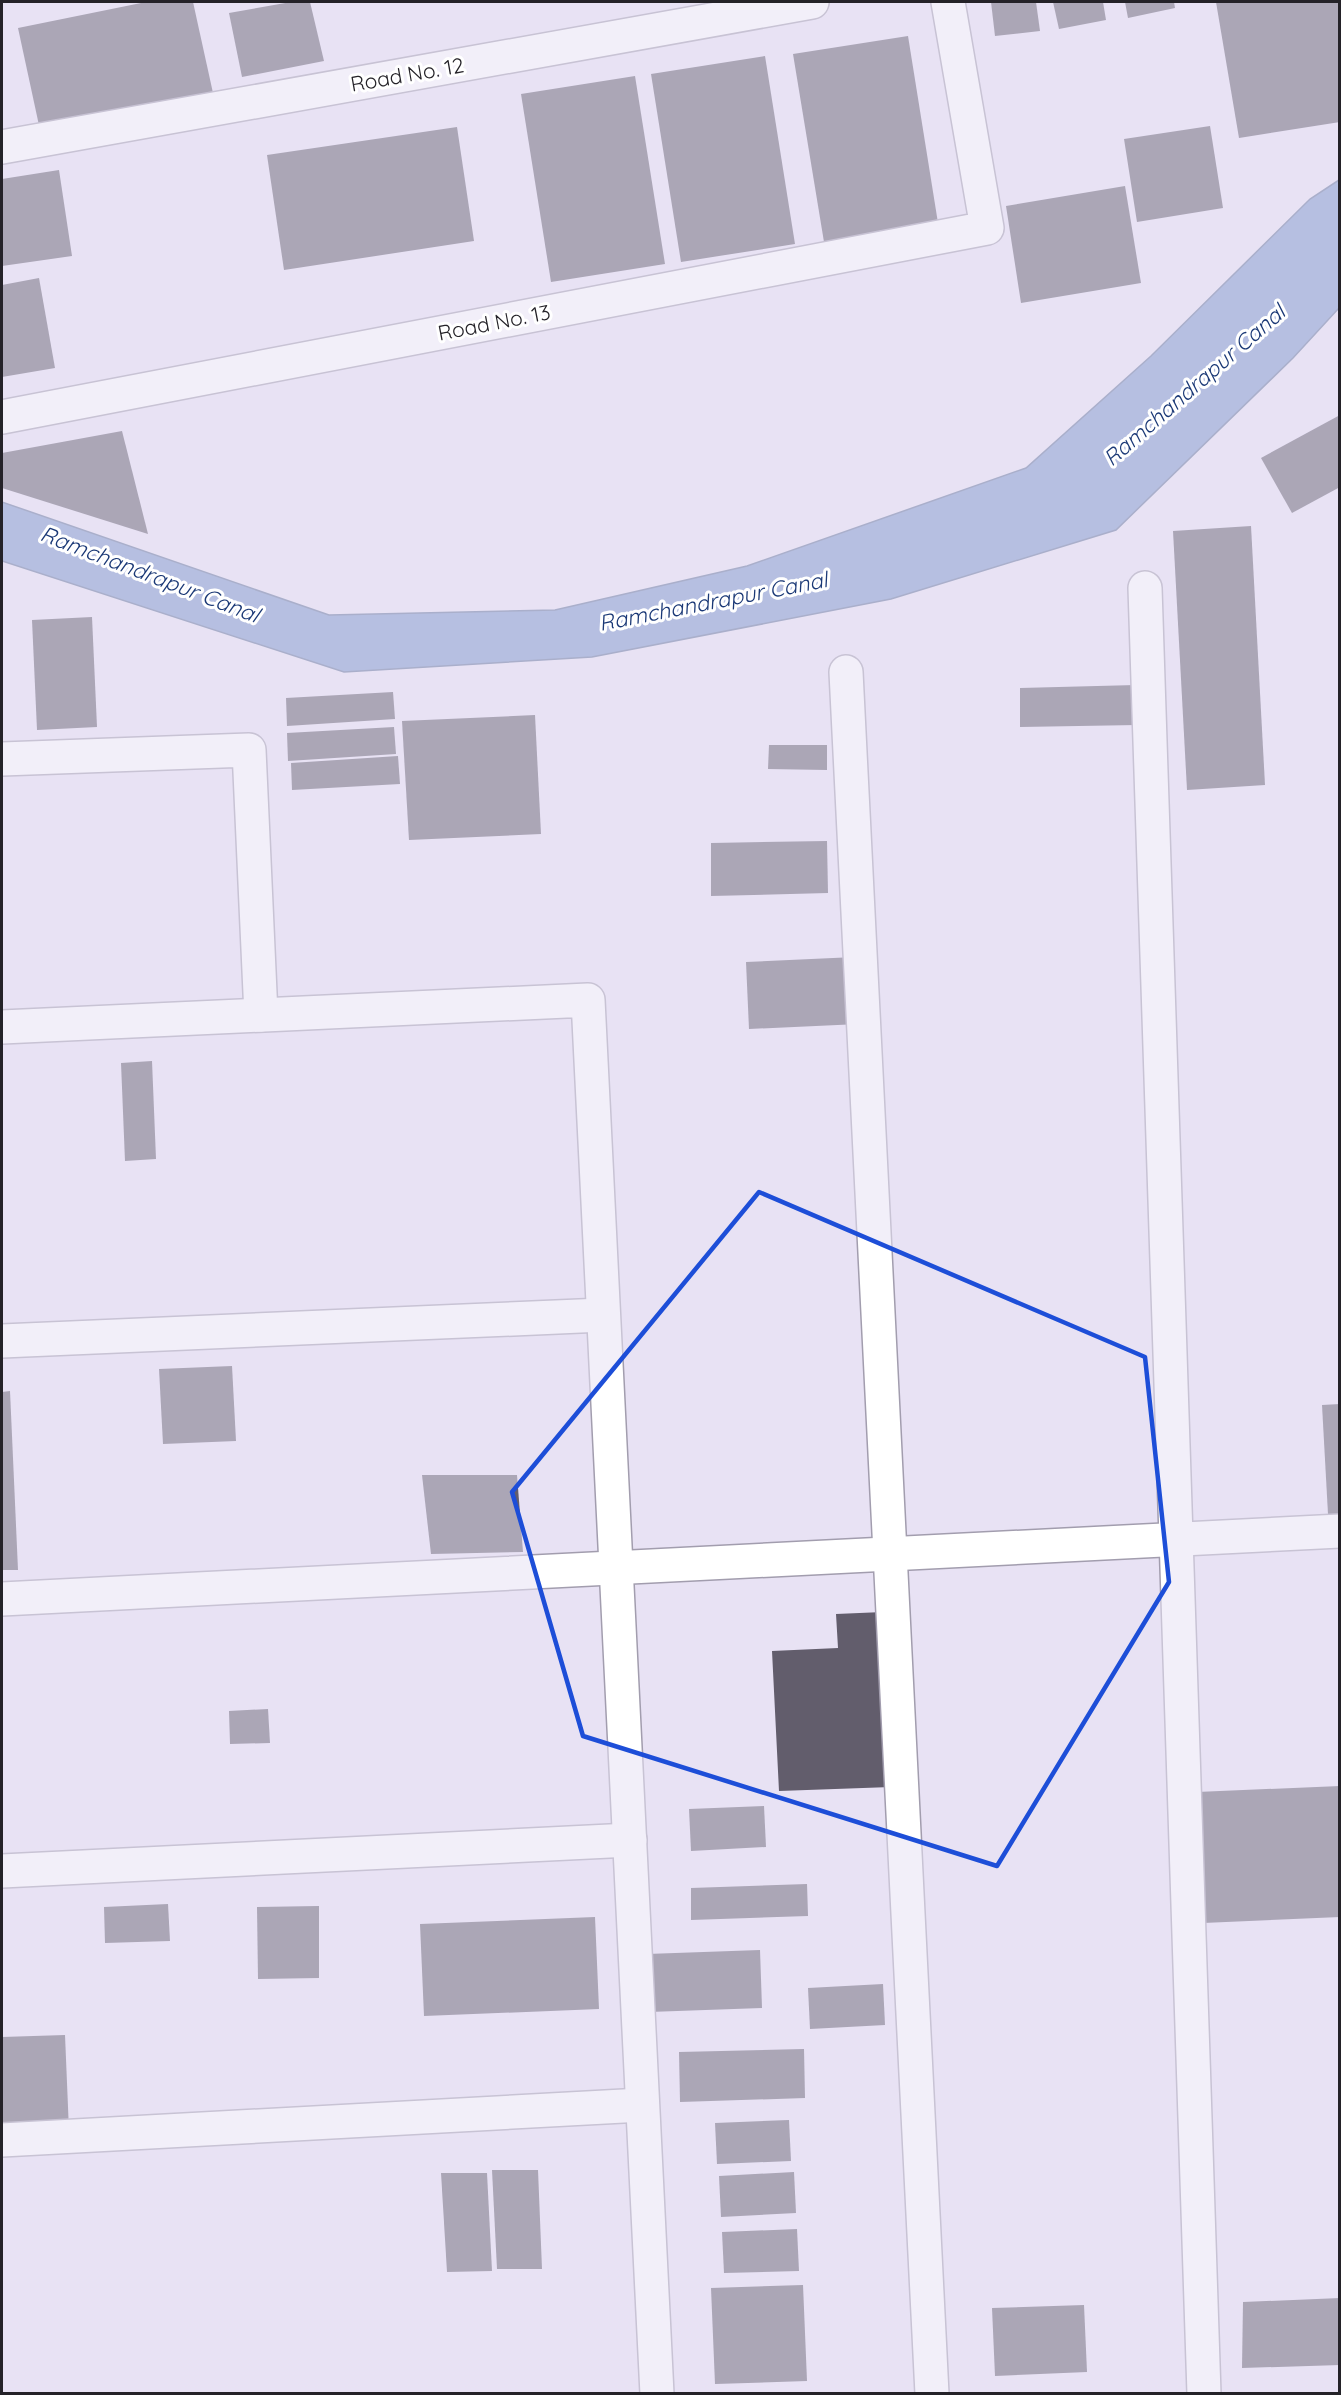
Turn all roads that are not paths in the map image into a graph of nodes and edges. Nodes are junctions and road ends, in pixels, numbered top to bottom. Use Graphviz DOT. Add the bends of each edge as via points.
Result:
graph roads {
  1 [pos="812,2"];
  2 [pos="948,2"];
  3 [pos="2,147"];
  4 [pos="2,417"];
  5 [pos="1145,588"];
  6 [pos="846,672"];
  7 [pos="2,759"];
  8 [pos="261,1015"];
  9 [pos="2,1027"];
  10 [pos="603,1315"];
  11 [pos="2,1341"];
  12 [pos="1340,1531"];
  13 [pos="1177,1539"];
  14 [pos="890,1554"];
  15 [pos="616,1568"];
  16 [pos="2,1599"];
  17 [pos="630,1840"];
  18 [pos="2,1871"];
  19 [pos="642,2105"];
  20 [pos="2,2140"];
  21 [pos="657,2394"];
  22 [pos="932,2394"];
  23 [pos="1204,2394"];
  1 -- 3 [label="street, Road No. 12"];
  2 -- 4 [label="street, Road No. 13" via="987,228"];
  5 -- 13 [label="street"];
  6 -- 14 [label="street"];
  7 -- 8 [label="street" via="249,750"];
  8 -- 9 [label="street"];
  8 -- 10 [label="street" via="588,1000"];
  10 -- 11 [label="street"];
  10 -- 15 [label="street"];
  12 -- 13 [label="street"];
  13 -- 14 [label="street"];
  13 -- 23 [label="street"];
  14 -- 15 [label="street"];
  14 -- 22 [label="street"];
  15 -- 16 [label="street"];
  15 -- 17 [label="street"];
  17 -- 18 [label="street"];
  17 -- 19 [label="street"];
  19 -- 20 [label="street"];
  19 -- 21 [label="street"];
}
